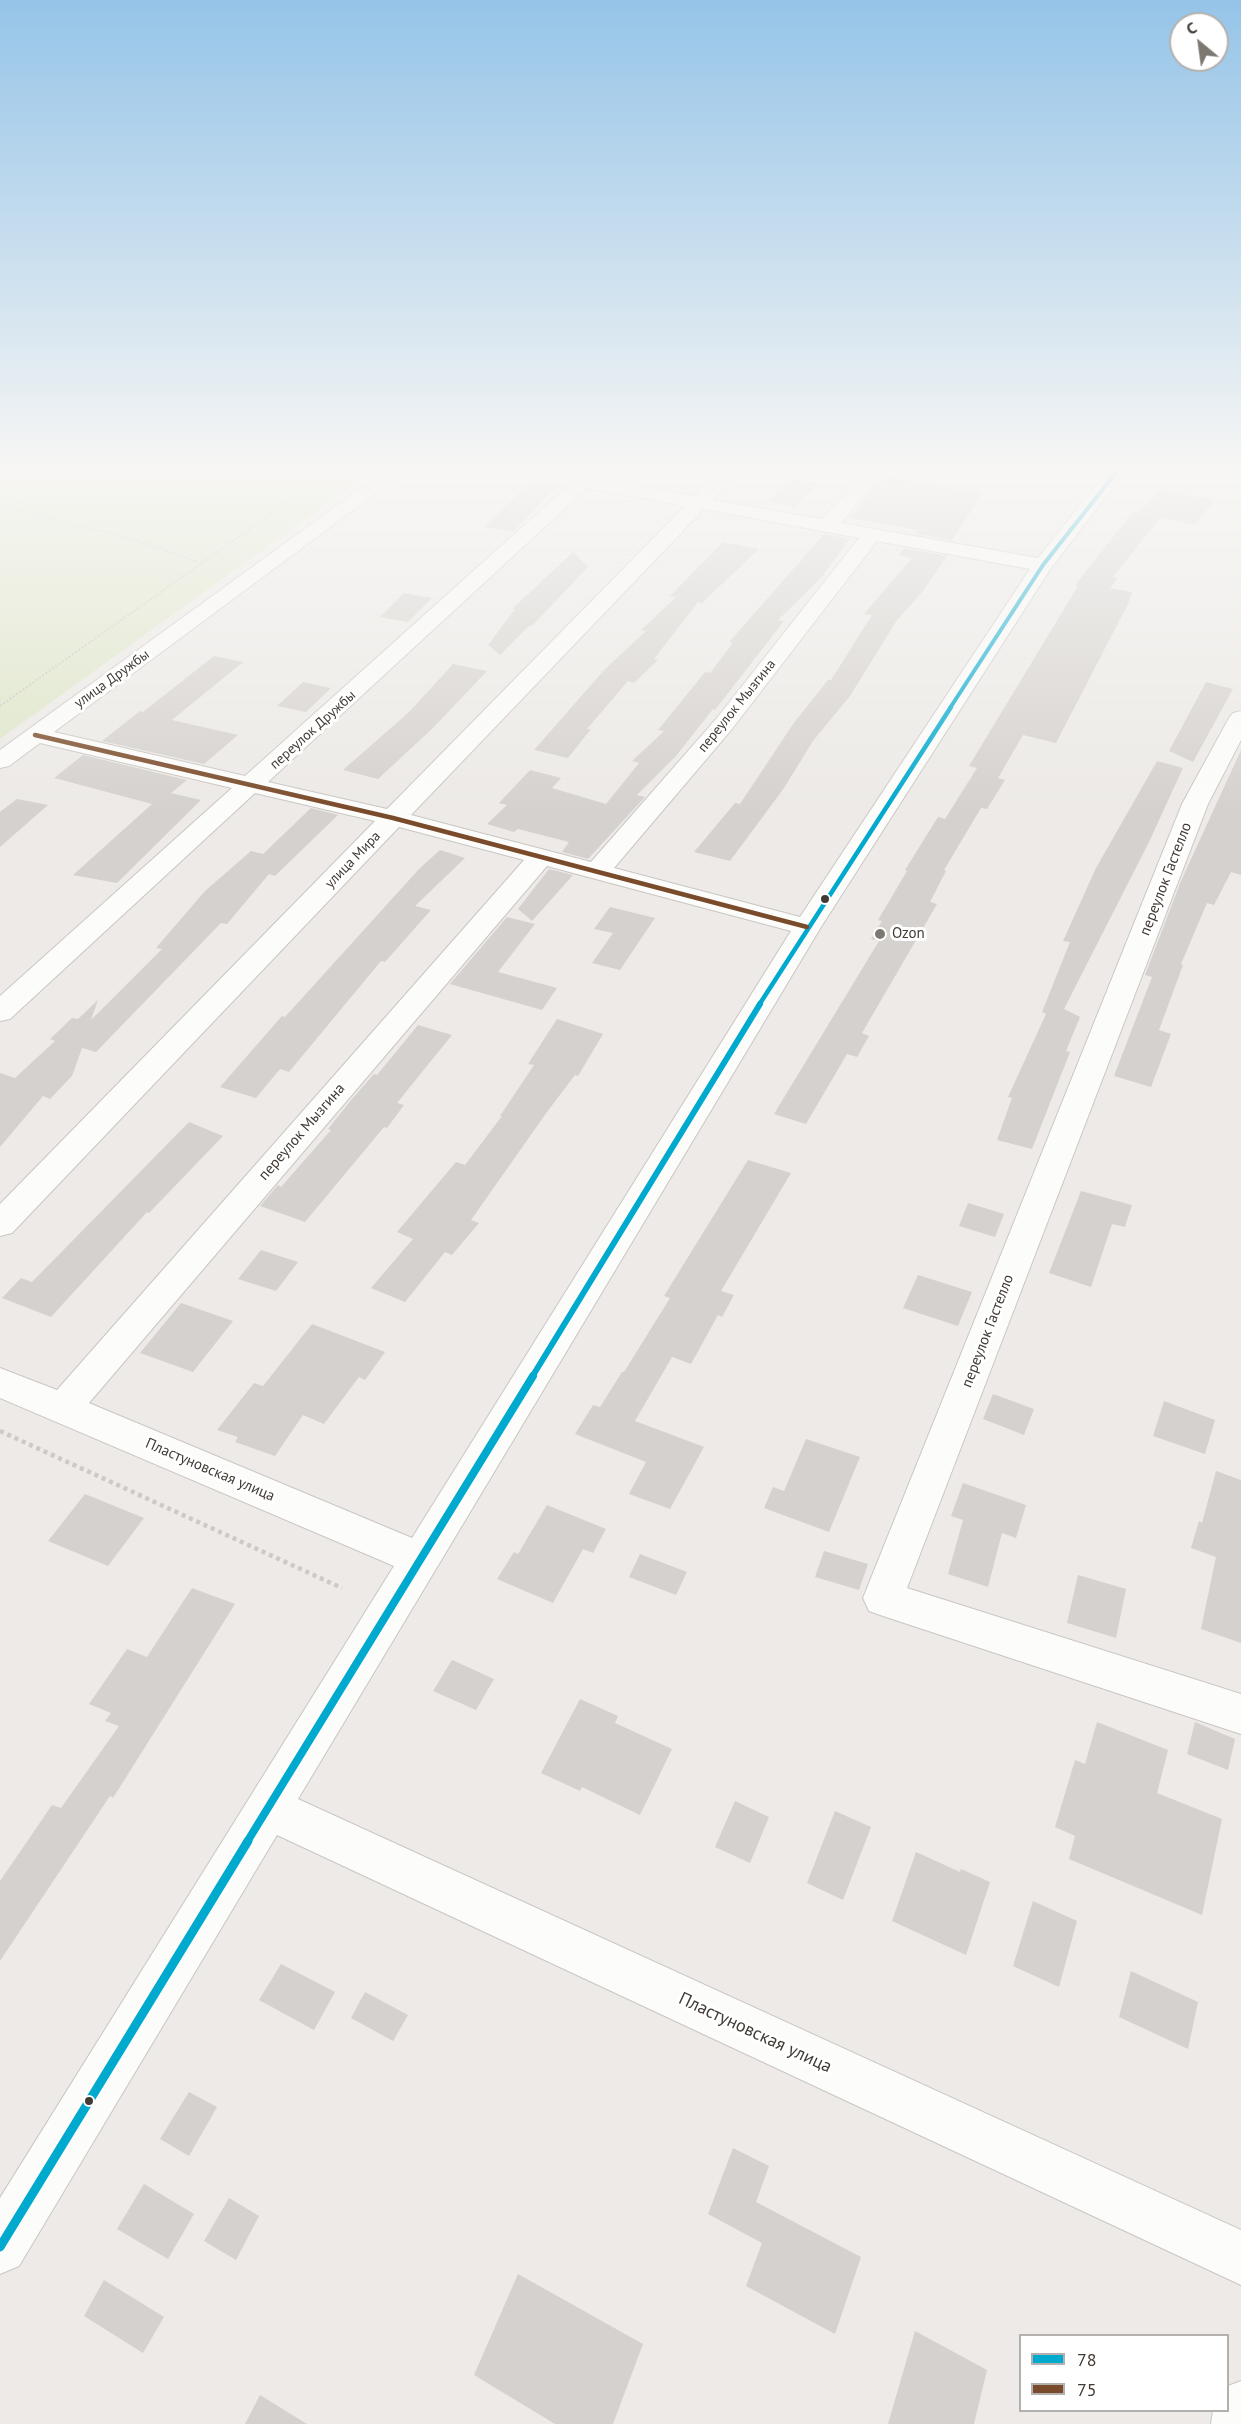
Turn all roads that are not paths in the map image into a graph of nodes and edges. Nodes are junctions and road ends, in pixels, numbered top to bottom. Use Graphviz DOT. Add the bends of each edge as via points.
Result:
graph roads {
  1 [pos="243,583"];
  2 [pos="473,583"];
  3 [pos="622,583"];
  4 [pos="834,583"];
  5 [pos="1031,583"];
  6 [pos="1241,718"];
  7 [pos="35,735"];
  8 [pos="0,761"];
  9 [pos="254,784"];
  10 [pos="393,818"];
  11 [pos="541,857"];
  12 [pos="597,872"];
  13 [pos="807,927"];
  14 [pos="0,1012"];
  15 [pos="0,1224"];
  16 [pos="0,1382"];
  17 [pos="63,1408"];
  18 [pos="420,1559"];
  19 [pos="1241,1714"];
  20 [pos="268,1808"];
  21 [pos="0,2247"];
  22 [pos="1241,2259"];
  23 [pos="1241,2409"];
  24 [pos="1239,2424"];
  1 -- 7 [label="street, улица Дружбы"];
  2 -- 9 [label="street, переулок Дружбы"];
  3 -- 10 [label="street, улица Мира"];
  4 -- 12 [label="street, переулок Мызгина" via="724,724"];
  5 -- 13 [label="street"];
  6 -- 19 [label="street, переулок Гастелло" via="1195,804 883,1598"];
  7 -- 8 [label="street, улица Дружбы"];
  7 -- 9 [label="street"];
  9 -- 10 [label="street"];
  9 -- 14 [label="street, переулок Дружбы"];
  10 -- 11 [label="street"];
  10 -- 15 [label="street, улица Мира"];
  11 -- 12 [label="street"];
  11 -- 17 [label="street, переулок Мызгина"];
  12 -- 13 [label="street"];
  13 -- 18 [label="street"];
  16 -- 17 [label="street, Пластуновская улица"];
  17 -- 18 [label="street, Пластуновская улица"];
  18 -- 20 [label="street"];
  20 -- 21 [label="street"];
  20 -- 22 [label="street, Пластуновская улица"];
  23 -- 24 [label="street"];
}
